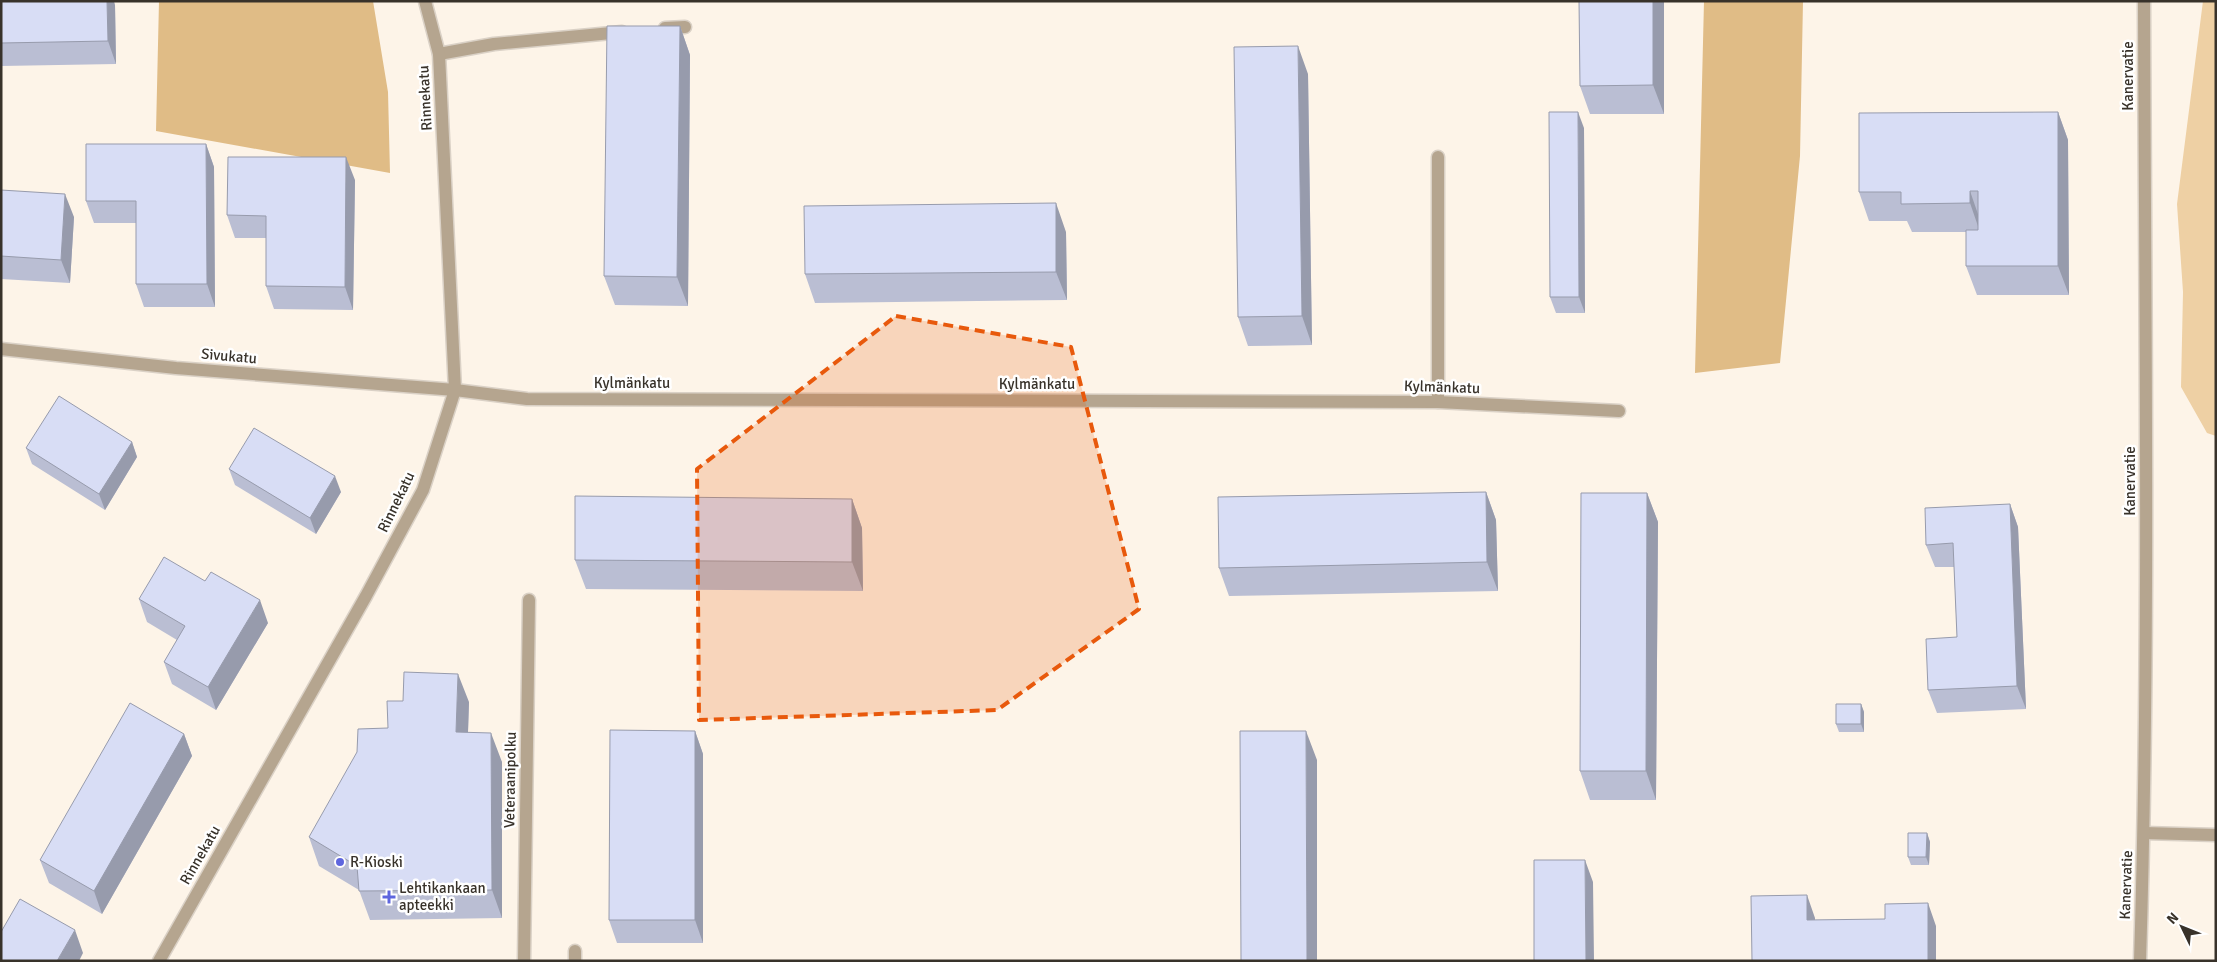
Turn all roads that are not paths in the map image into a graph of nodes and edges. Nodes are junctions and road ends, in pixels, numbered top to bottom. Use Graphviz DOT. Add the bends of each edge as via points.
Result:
graph roads {
  1 [pos="425,1"];
  2 [pos="2144,1"];
  3 [pos="685,26"];
  4 [pos="656,29"];
  5 [pos="637,31"];
  6 [pos="439,54"];
  7 [pos="1438,157"];
  8 [pos="1,349"];
  9 [pos="455,390"];
  10 [pos="1438,402"];
  11 [pos="1618,411"];
  12 [pos="528,600"];
  13 [pos="2144,833"];
  14 [pos="2216,835"];
  15 [pos="158,961"];
  16 [pos="524,961"];
  17 [pos="2140,961"];
  1 -- 6 [label="street, Rinnekatu"];
  2 -- 13 [label="street, Kanervatie"];
  3 -- 4 [label="street"];
  5 -- 6 [label="street" via="494,44"];
  6 -- 9 [label="street, Rinnekatu"];
  7 -- 10 [label="street"];
  8 -- 9 [label="street, Sivukatu" via="204,370"];
  9 -- 10 [label="street, Kylmänkatu" via="527,399"];
  9 -- 15 [label="street, Rinnekatu" via="423,490"];
  10 -- 11 [label="street, Kylmänkatu"];
  12 -- 16 [label="street, Veteraanipolku"];
  13 -- 14 [label="street"];
  13 -- 17 [label="street, Kanervatie"];
}
